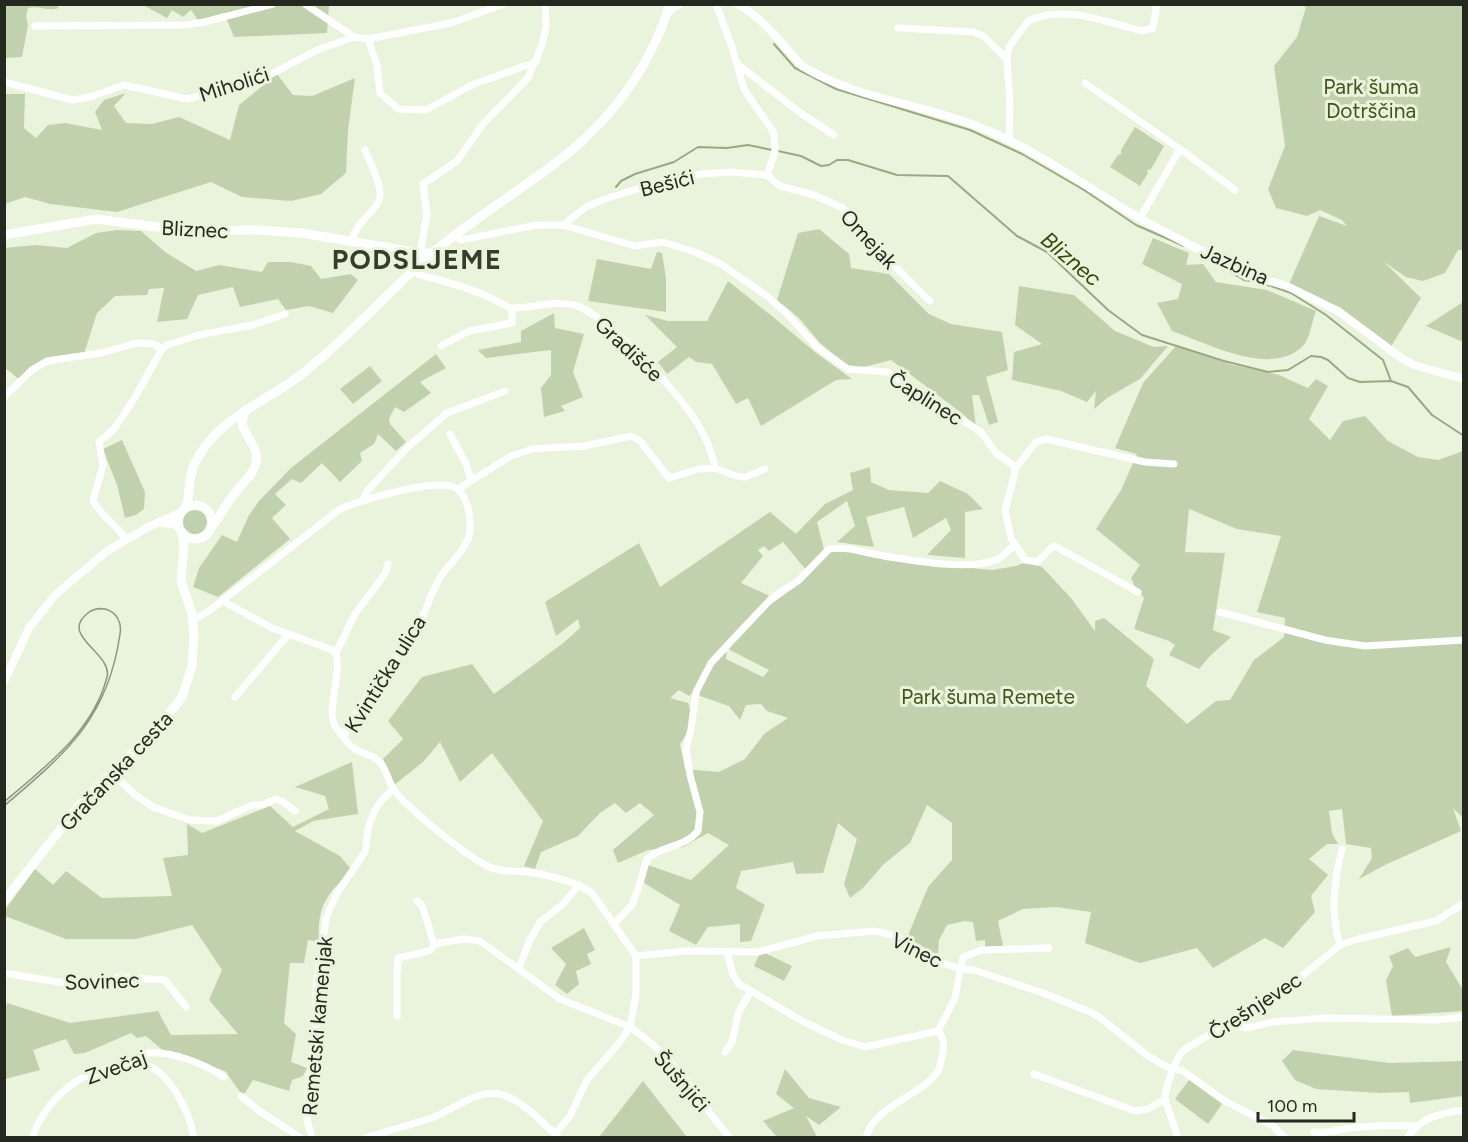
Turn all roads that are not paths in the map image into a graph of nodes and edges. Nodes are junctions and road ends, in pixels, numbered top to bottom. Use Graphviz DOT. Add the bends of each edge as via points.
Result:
graph roads {
  1 [pos="273,4"];
  2 [pos="305,4"];
  3 [pos="504,4"];
  4 [pos="545,4"];
  5 [pos="670,4"];
  6 [pos="680,4"];
  7 [pos="716,4"];
  8 [pos="737,4"];
  9 [pos="1157,4"];
  10 [pos="749,8"];
  11 [pos="666,15"];
  12 [pos="35,26"];
  13 [pos="898,28"];
  14 [pos="354,37"];
  15 [pos="368,39"];
  16 [pos="1007,59"];
  17 [pos="536,62"];
  18 [pos="736,63"];
  19 [pos="4,82"];
  20 [pos="1085,83"];
  21 [pos="834,135"];
  22 [pos="1008,140"];
  23 [pos="1179,149"];
  24 [pos="365,150"];
  25 [pos="767,175"];
  26 [pos="1235,190"];
  27 [pos="1140,218"];
  28 [pos="563,225"];
  29 [pos="4,235"];
  30 [pos="454,236"];
  31 [pos="352,241"];
  32 [pos="385,247"];
  33 [pos="420,253"];
  34 [pos="434,253"];
  35 [pos="414,271"];
  36 [pos="930,301"];
  37 [pos="512,309"];
  38 [pos="285,314"];
  39 [pos="441,346"];
  40 [pos="162,349"];
  41 [pos="1464,379"];
  42 [pos="505,390"];
  43 [pos="4,397"];
  44 [pos="249,408"];
  45 [pos="227,422"];
  46 [pos="243,429"];
  47 [pos="450,434"];
  48 [pos="1174,464"];
  49 [pos="715,468"];
  50 [pos="765,469"];
  51 [pos="1015,469"];
  52 [pos="471,480"];
  53 [pos="458,489"];
  54 [pos="362,501"];
  55 [pos="183,510"];
  56 [pos="158,523"];
  57 [pos="210,528"];
  58 [pos="180,530"];
  59 [pos="198,538"];
  60 [pos="126,540"];
  61 [pos="1014,545"];
  62 [pos="183,558"];
  63 [pos="388,564"];
  64 [pos="1138,592"];
  65 [pos="223,600"];
  66 [pos="1220,612"];
  67 [pos="193,620"];
  68 [pos="288,635"];
  69 [pos="1464,640"];
  70 [pos="336,654"];
  71 [pos="4,682"];
  72 [pos="235,697"];
  73 [pos="344,736"];
  74 [pos="112,773"];
  75 [pos="393,789"];
  76 [pos="295,811"];
  77 [pos="1342,849"];
  78 [pos="579,885"];
  79 [pos="4,901"];
  80 [pos="417,901"];
  81 [pos="1464,903"];
  82 [pos="614,924"];
  83 [pos="435,944"];
  84 [pos="1340,945"];
  85 [pos="1049,948"];
  86 [pos="727,953"];
  87 [pos="636,956"];
  88 [pos="519,968"];
  89 [pos="961,969"];
  90 [pos="4,973"];
  91 [pos="750,992"];
  92 [pos="186,1007"];
  93 [pos="397,1016"];
  94 [pos="1464,1017"];
  95 [pos="1234,1019"];
  96 [pos="630,1027"];
  97 [pos="938,1031"];
  98 [pos="725,1052"];
  99 [pos="139,1062"];
  100 [pos="1175,1068"];
  101 [pos="1035,1074"];
  102 [pos="224,1077"];
  103 [pos="241,1096"];
  104 [pos="1165,1099"];
  105 [pos="1464,1110"];
  106 [pos="1415,1126"];
  107 [pos="1314,1132"];
  108 [pos="378,1136"];
  109 [pos="557,1136"];
  110 [pos="32,1137"];
  111 [pos="194,1137"];
  112 [pos="301,1137"];
  113 [pos="312,1137"];
  114 [pos="366,1137"];
  115 [pos="730,1137"];
  116 [pos="866,1137"];
  117 [pos="1178,1137"];
  118 [pos="1285,1137"];
  119 [pos="1407,1137"];
  1 -- 12 [label="street" via="185,25"];
  2 -- 14 [label="street, Miholići"];
  3 -- 15 [label="street, Miholići" via="452,22"];
  4 -- 17 [label="street" via="546,26"];
  5 -- 11 [label="main road"];
  6 -- 11 [label="street"];
  7 -- 18 [label="street"];
  8 -- 10 [label="street, Jazbina"];
  9 -- 16 [label="street" via="1155,23 1147,31 1083,15 1028,21 1009,47"];
  10 -- 22 [label="street, Jazbina" via="808,70 845,87 973,124"];
  11 -- 30 [label="main road" via="636,80 611,111 566,154"];
  13 -- 16 [label="street" via="974,32"];
  14 -- 15 [label="street, Miholići"];
  14 -- 19 [label="street, Miholići" via="316,50 262,79 187,99 124,86 72,100"];
  15 -- 17 [label="street" via="377,65 380,93 398,108 426,110 474,84"];
  16 -- 22 [label="street"];
  17 -- 33 [label="street" via="528,78 483,124 457,161 423,184 427,215"];
  18 -- 21 [label="street"];
  18 -- 25 [label="street" via="744,88 774,133 776,149"];
  20 -- 23 [label="street"];
  22 -- 27 [label="street, Jazbina" via="1062,168"];
  23 -- 26 [label="street"];
  23 -- 27 [label="street"];
  24 -- 31 [label="street" via="381,197 357,226"];
  25 -- 28 [label="street, Bešići" via="721,172 660,182 586,207"];
  25 -- 36 [label="street, Omejak" via="780,186 843,208 874,247"];
  27 -- 41 [label="street, Jazbina" via="1237,269 1287,286 1338,311 1404,360"];
  28 -- 30 [label="street" via="536,225 466,239"];
  28 -- 51 [label="street, Čaplinec" via="635,246 663,242 721,264 767,296 818,348 848,369 888,372 910,385 981,432 997,454"];
  29 -- 31 [label="main road, Bliznec" via="96,219 188,231 257,230"];
  30 -- 34 [label="main road"];
  31 -- 32 [label="main road, Bliznec"];
  32 -- 33 [label="main road, Bliznec"];
  32 -- 35 [label="main road, Bliznec"];
  33 -- 34 [label="main road, Bliznec"];
  34 -- 35 [label="main road"];
  35 -- 37 [label="street" via="469,288"];
  35 -- 44 [label="main road" via="306,371"];
  37 -- 39 [label="street" via="512,323 469,331"];
  37 -- 49 [label="street, Gradišće" via="541,304 573,305 603,320 689,411 703,433"];
  38 -- 40 [label="street" via="247,327 185,338"];
  40 -- 43 [label="street" via="137,343 47,361"];
  40 -- 60 [label="street" via="114,429 99,442 103,466 93,500"];
  42 -- 54 [label="street" via="447,413 408,447"];
  44 -- 45 [label="main road"];
  44 -- 46 [label="main road" via="242,417"];
  45 -- 46 [label="main road" via="237,423"];
  45 -- 55 [label="main road" via="194,463"];
  46 -- 57 [label="main road" via="254,445 256,463"];
  47 -- 52 [label="street"];
  48 -- 51 [label="street" via="1145,462 1046,438 1036,441"];
  49 -- 50 [label="street" via="745,477"];
  49 -- 52 [label="street" via="669,478 631,435 584,446 532,449 511,456"];
  51 -- 61 [label="street" via="1005,510"];
  52 -- 53 [label="street"];
  53 -- 54 [label="street" via="420,487"];
  53 -- 73 [label="street, Kvintička ulica" via="469,513 468,540 441,577 418,626 362,703"];
  54 -- 65 [label="street" via="326,518"];
  55 -- 56 [label="street"];
  55 -- 57 [label="main road" via="197,505 206,509 212,519"];
  55 -- 58 [label="main road" via="178,518"];
  56 -- 58 [label="street" via="169,522"];
  56 -- 60 [label="street"];
  57 -- 59 [label="main road"];
  58 -- 59 [label="main road" via="187,537"];
  58 -- 62 [label="main road, Gračanska cesta"];
  59 -- 62 [label="main road"];
  60 -- 71 [label="street" via="107,551 48,602 24,637"];
  61 -- 64 [label="street" via="1025,560 1032,562 1055,546"];
  61 -- 82 [label="street" via="998,559 969,565 828,549 799,580 771,599 711,663 694,696 686,748 700,812 698,831 688,841 646,859 632,905"];
  62 -- 67 [label="main road, Gračanska cesta" via="181,581"];
  63 -- 70 [label="street" via="385,574 355,614"];
  65 -- 67 [label="street"];
  65 -- 68 [label="street"];
  66 -- 69 [label="street" via="1325,640 1365,646"];
  67 -- 74 [label="main road, Gračanska cesta" via="194,659 182,697 164,721"];
  68 -- 70 [label="street"];
  68 -- 72 [label="street"];
  70 -- 73 [label="street" via="332,716"];
  73 -- 75 [label="street, Kvintička ulica" via="354,749 380,762"];
  74 -- 76 [label="street" via="153,807 190,820 217,821 276,799"];
  74 -- 79 [label="main road, Gračanska cesta" via="78,807"];
  75 -- 78 [label="street, Kvintička ulica" via="486,866"];
  75 -- 113 [label="street, Remetski kamenjak" via="374,812 365,852 337,893 326,918 308,1093 307,1119"];
  77 -- 84 [label="street" via="1333,888"];
  78 -- 82 [label="street, Kvintička ulica" via="597,898"];
  78 -- 88 [label="street" via="540,922"];
  80 -- 83 [label="street" via="422,905"];
  81 -- 84 [label="street, Črešnjevec" via="1436,921"];
  82 -- 87 [label="street, Kvintička ulica"];
  83 -- 88 [label="street, Šušnjići" via="464,939 480,941"];
  83 -- 93 [label="street, Šušnjići" via="430,951 399,958"];
  84 -- 95 [label="street, Črešnjevec" via="1291,986"];
  85 -- 89 [label="street" via="982,950 963,957"];
  86 -- 87 [label="street, Vinec" via="685,951"];
  86 -- 89 [label="street, Vinec" via="758,952 817,936 875,931 896,936 942,963"];
  86 -- 91 [label="street" via="735,980"];
  87 -- 96 [label="street" via="636,994"];
  88 -- 96 [label="street, Šušnjići" via="560,999"];
  89 -- 97 [label="street" via="955,998"];
  89 -- 100 [label="street, Vinec" via="1043,993 1095,1014 1147,1055"];
  90 -- 92 [label="street, Sovinec" via="70,984 121,977 165,980"];
  91 -- 97 [label="street" via="804,1022 865,1047"];
  91 -- 98 [label="street"];
  94 -- 95 [label="street" via="1326,1018 1246,1028"];
  95 -- 100 [label="street, Črešnjevec" via="1184,1050 1175,1061"];
  96 -- 109 [label="street" via="587,1080"];
  96 -- 115 [label="street, Šušnjići" via="671,1062"];
  97 -- 116 [label="street" via="944,1046 939,1070 926,1084 889,1108"];
  99 -- 102 [label="street, Zvečaj" via="147,1053 164,1053"];
  99 -- 110 [label="street, Zvečaj" via="92,1073 72,1085 47,1109"];
  99 -- 111 [label="street" via="151,1067 176,1091"];
  100 -- 104 [label="street"];
  100 -- 118 [label="street, Vinec"];
  101 -- 104 [label="street" via="1136,1111 1149,1109"];
  103 -- 112 [label="street"];
  104 -- 117 [label="street"];
  105 -- 106 [label="street"];
  106 -- 107 [label="street" via="1378,1125"];
  106 -- 119 [label="street"];
  108 -- 109 [label="street" via="493,1093 513,1099"];
  108 -- 114 [label="street"];
}
